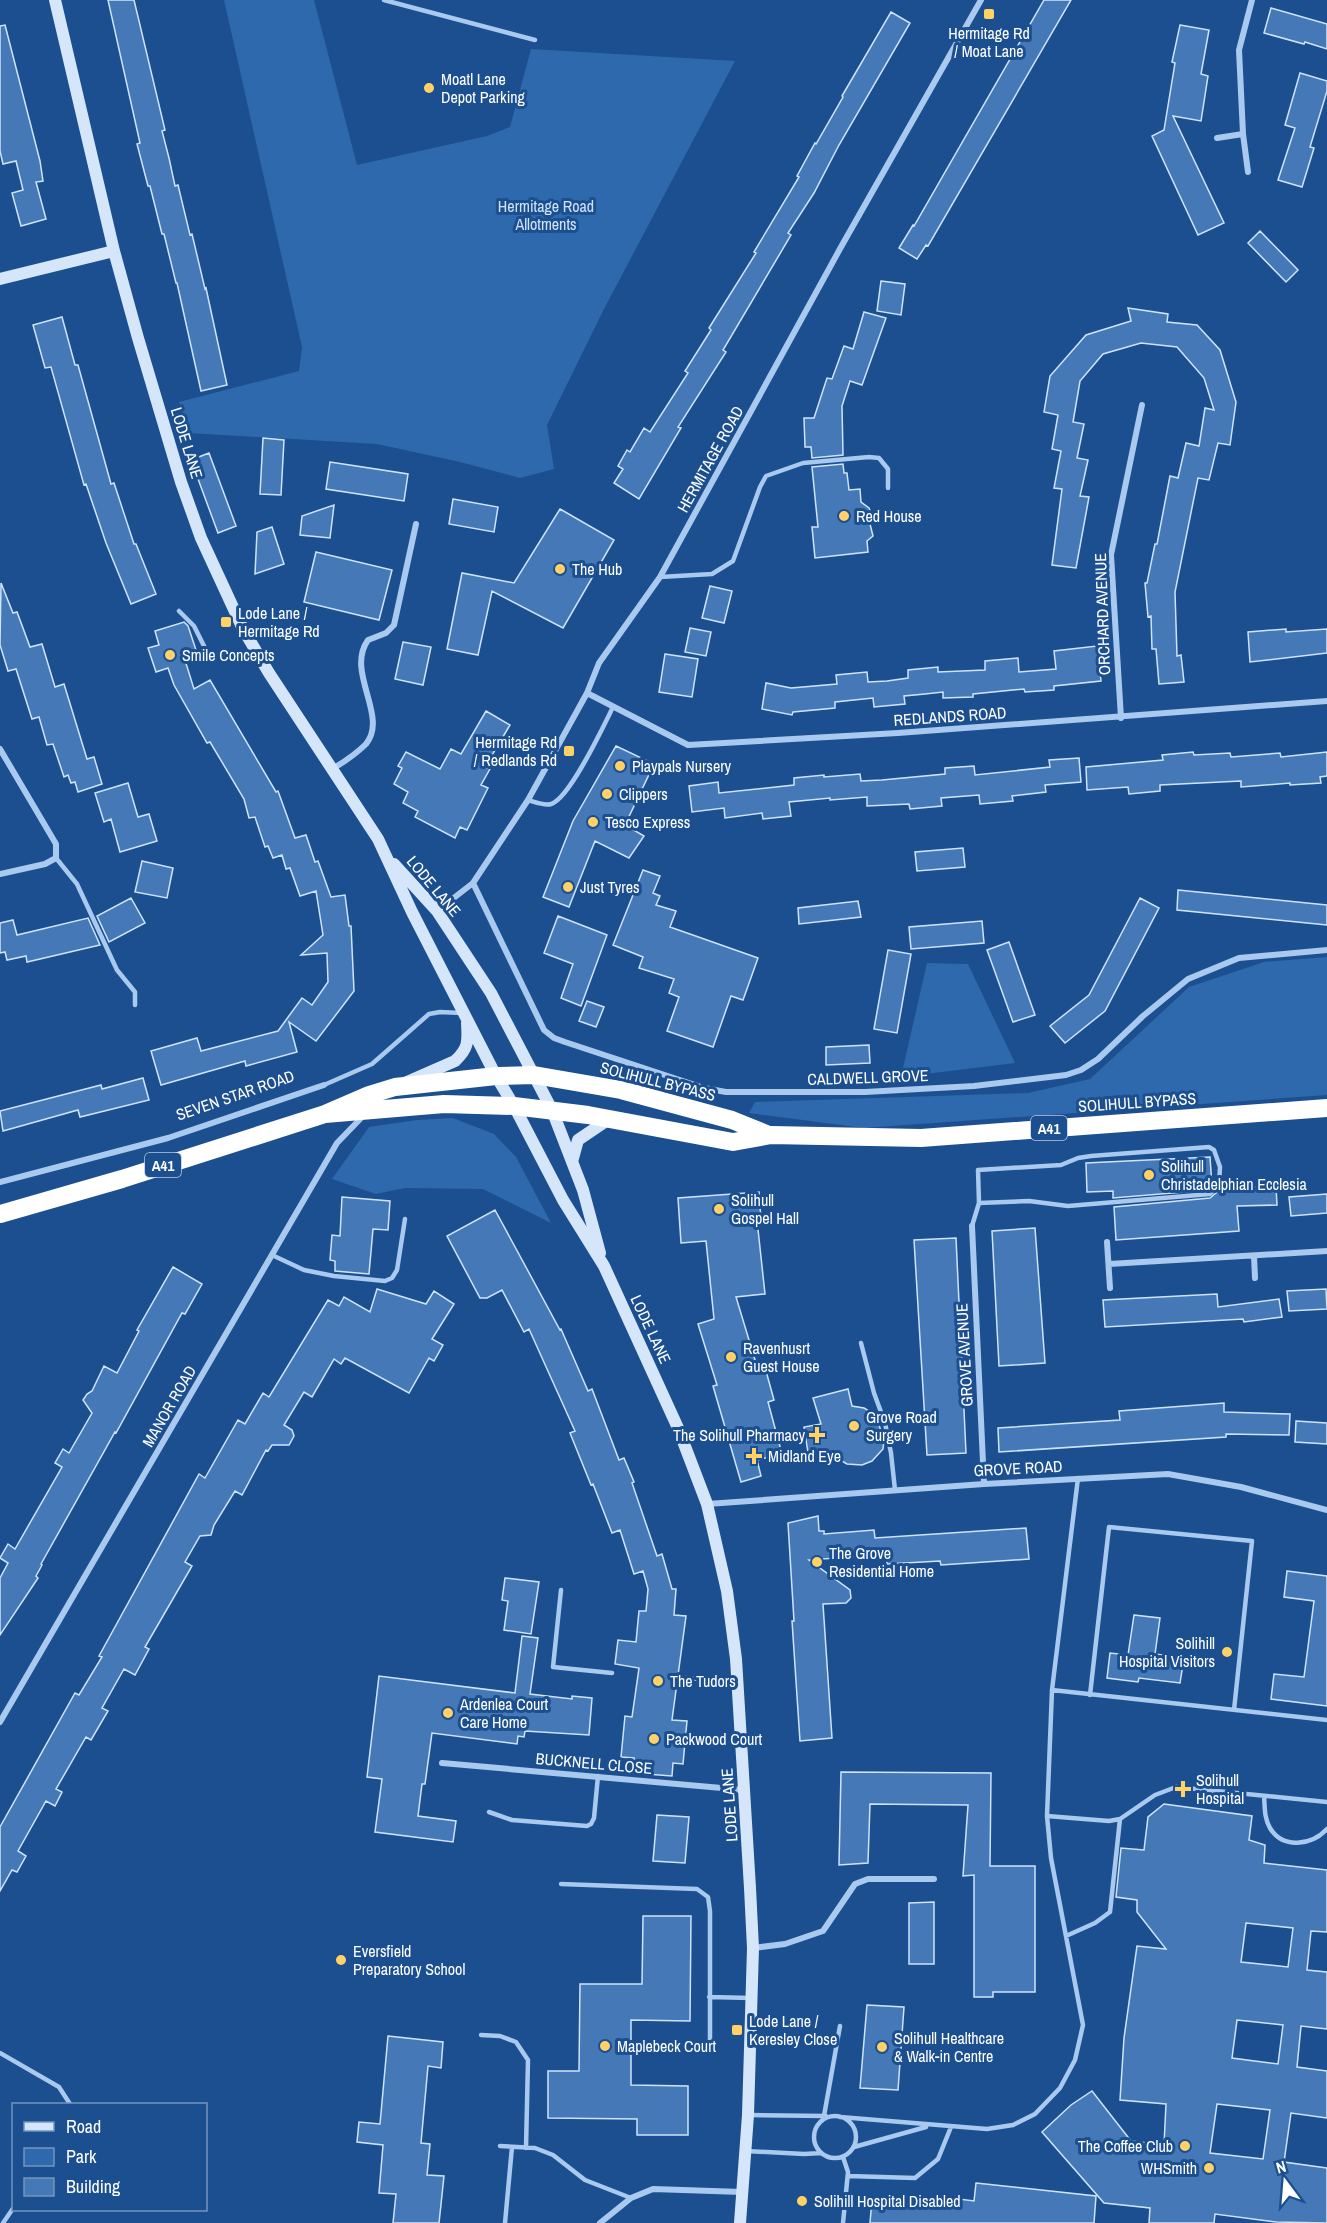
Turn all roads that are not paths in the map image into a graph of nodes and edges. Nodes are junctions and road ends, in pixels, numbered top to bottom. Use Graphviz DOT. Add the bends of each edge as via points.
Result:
graph roads {
  1 [pos="55,0"];
  2 [pos="384,0"];
  3 [pos="981,0"];
  4 [pos="1252,0"];
  5 [pos="536,40"];
  6 [pos="1243,134"];
  7 [pos="1217,138"];
  8 [pos="1248,172"];
  9 [pos="114,251"];
  10 [pos="0,279"];
  11 [pos="1142,405"];
  12 [pos="888,488"];
  13 [pos="416,524"];
  14 [pos="660,577"];
  15 [pos="179,611"];
  16 [pos="256,652"];
  17 [pos="587,693"];
  18 [pos="1327,701"];
  19 [pos="613,707"];
  20 [pos="1121,718"];
  21 [pos="0,749"];
  22 [pos="331,770"];
  23 [pos="528,800"];
  24 [pos="386,854"];
  25 [pos="56,858"];
  26 [pos="0,874"];
  27 [pos="473,883"];
  28 [pos="437,911"];
  29 [pos="1327,950"];
  30 [pos="135,1005"];
  31 [pos="466,1016"];
  32 [pos="534,1075"];
  33 [pos="496,1076"];
  34 [pos="324,1085"];
  35 [pos="395,1087"];
  36 [pos="514,1106"];
  37 [pos="1327,1108"];
  38 [pos="369,1110"];
  39 [pos="552,1110"];
  40 [pos="325,1114"];
  41 [pos="609,1119"];
  42 [pos="771,1135"];
  43 [pos="572,1162"];
  44 [pos="0,1182"];
  45 [pos="979,1203"];
  46 [pos="0,1214"];
  47 [pos="405,1219"];
  48 [pos="972,1226"];
  49 [pos="1107,1242"];
  50 [pos="1327,1251"];
  51 [pos="272,1255"];
  52 [pos="1254,1256"];
  53 [pos="1109,1264"];
  54 [pos="604,1266"];
  55 [pos="1255,1278"];
  56 [pos="1110,1288"];
  57 [pos="861,1343"];
  58 [pos="1078,1478"];
  59 [pos="984,1484"];
  60 [pos="895,1490"];
  61 [pos="707,1504"];
  62 [pos="1327,1510"];
  63 [pos="561,1590"];
  64 [pos="612,1672"];
  65 [pos="686,1678"];
  66 [pos="737,1682"];
  67 [pos="1052,1690"];
  68 [pos="1090,1695"];
  69 [pos="1234,1710"];
  70 [pos="1327,1720"];
  71 [pos="0,1722"];
  72 [pos="442,1763"];
  73 [pos="598,1776"];
  74 [pos="744,1790"];
  75 [pos="1264,1796"];
  76 [pos="1327,1802"];
  77 [pos="489,1812"];
  78 [pos="1047,1816"];
  79 [pos="1120,1820"];
  80 [pos="1327,1829"];
  81 [pos="934,1879"];
  82 [pos="561,1884"];
  83 [pos="1066,1936"];
  84 [pos="753,1948"];
  85 [pos="709,1997"];
  86 [pos="751,1998"];
  87 [pos="840,2026"];
  88 [pos="481,2035"];
  89 [pos="710,2046"];
  90 [pos="0,2053"];
  91 [pos="69,2103"];
  92 [pos="748,2115"];
  93 [pos="825,2116"];
  94 [pos="837,2117"];
  95 [pos="932,2126"];
  96 [pos="951,2127"];
  97 [pos="500,2146"];
  98 [pos="512,2146"];
  99 [pos="854,2147"];
  100 [pos="526,2148"];
  101 [pos="746,2151"];
  102 [pos="821,2153"];
  103 [pos="843,2157"];
  104 [pos="848,2176"];
  105 [pos="742,2192"];
  106 [pos="631,2198"];
  107 [pos="12,2209"];
  108 [pos="3,2223"];
  109 [pos="505,2223"];
  110 [pos="600,2223"];
  111 [pos="740,2223"];
  112 [pos="843,2223"];
  1 -- 9 [label="main road, LODE LANE"];
  2 -- 5 [label="lane"];
  3 -- 14 [label="street, HERMITAGE ROAD"];
  4 -- 6 [label="street" via="1239,50"];
  6 -- 7 [label="street"];
  6 -- 8 [label="street"];
  9 -- 10 [label="main road"];
  9 -- 16 [label="main road, LODE LANE" via="181,482 211,560"];
  11 -- 20 [label="street, ORCHARD AVENUE" via="1111,555"];
  12 -- 14 [label="lane" via="888,469 879,458 803,463 766,476 733,561 712,574"];
  13 -- 22 [label="street" via="394,625 368,640 359,659 372,718 370,736 350,758"];
  14 -- 17 [label="street, HERMITAGE ROAD" via="599,663"];
  15 -- 16 [label="lane" via="194,626 209,656"];
  16 -- 22 [label="main road, LODE LANE"];
  17 -- 19 [label="street, REDLANDS ROAD"];
  17 -- 23 [label="street, HERMITAGE ROAD"];
  18 -- 20 [label="street, REDLANDS ROAD"];
  19 -- 20 [label="street, REDLANDS ROAD" via="687,746"];
  19 -- 23 [label="lane" via="578,774 555,802 548,806"];
  21 -- 25 [label="street" via="56,844"];
  22 -- 24 [label="main road, LODE LANE"];
  23 -- 27 [label="street, HERMITAGE ROAD"];
  24 -- 28 [label="main road, LODE LANE"];
  24 -- 31 [label="main road, LODE LANE"];
  25 -- 26 [label="street"];
  25 -- 30 [label="lane" via="77,884 117,970 135,992"];
  27 -- 28 [label="street, HERMITAGE ROAD"];
  27 -- 29 [label="street, CALDWELL GROVE" via="544,1030 565,1042 726,1092 865,1092 974,1086 1066,1075 1098,1059 1188,979 1239,958"];
  28 -- 32 [label="main road, LODE LANE" via="491,993"];
  31 -- 33 [label="main road, LODE LANE"];
  31 -- 34 [label="lane, SEVEN STAR ROAD" via="429,1014 372,1064"];
  31 -- 35 [label="main road" via="468,1044 461,1055"];
  32 -- 33 [label="highway, A41"];
  32 -- 39 [label="main road, LODE LANE"];
  32 -- 42 [label="highway, SOLIHULL BYPASS / A41" via="639,1094"];
  33 -- 35 [label="highway, A41"];
  33 -- 36 [label="main road, LODE LANE"];
  34 -- 44 [label="street, SEVEN STAR ROAD" via="168,1138"];
  35 -- 40 [label="highway, A41"];
  36 -- 38 [label="highway, A41" via="444,1104"];
  36 -- 39 [label="highway, A41"];
  36 -- 54 [label="main road, LODE LANE" via="563,1200"];
  37 -- 42 [label="highway, SOLIHULL BYPASS / A41" via="921,1138"];
  38 -- 40 [label="highway, A41"];
  38 -- 51 [label="street, MANOR ROAD" via="337,1143"];
  39 -- 41 [label="highway, SOLIHULL BYPASS / A41"];
  39 -- 43 [label="main road, LODE LANE"];
  40 -- 46 [label="highway, A41"];
  41 -- 42 [label="highway, SOLIHULL BYPASS / A41" via="733,1142"];
  41 -- 43 [label="main road" via="578,1140"];
  43 -- 54 [label="main road, LODE LANE"];
  45 -- 45 [label="lane" via="978,1170 1061,1165 1091,1156 1209,1147 1220,1167 1219,1185 1210,1194 1068,1206 1029,1201"];
  45 -- 48 [label="lane"];
  47 -- 51 [label="lane" via="396,1274 385,1281 304,1270"];
  48 -- 59 [label="street, GROVE AVENUE"];
  49 -- 53 [label="street"];
  50 -- 52 [label="street"];
  51 -- 71 [label="street, MANOR ROAD"];
  52 -- 53 [label="street"];
  52 -- 55 [label="street"];
  53 -- 56 [label="street"];
  54 -- 61 [label="main road, LODE LANE" via="678,1428"];
  57 -- 60 [label="lane" via="885,1423"];
  58 -- 59 [label="street, GROVE ROAD"];
  58 -- 62 [label="street, GROVE ROAD" via="1168,1474 1241,1487"];
  58 -- 67 [label="lane"];
  59 -- 60 [label="street, GROVE ROAD"];
  60 -- 61 [label="street, GROVE ROAD"];
  61 -- 66 [label="main road, LODE LANE" via="727,1591"];
  63 -- 64 [label="lane" via="553,1667"];
  65 -- 66 [label="lane"];
  66 -- 74 [label="main road, LODE LANE"];
  67 -- 68 [label="lane"];
  67 -- 78 [label="lane"];
  68 -- 69 [label="lane"];
  68 -- 69 [label="lane" via="1109,1527 1252,1541"];
  69 -- 70 [label="lane"];
  72 -- 73 [label="street, BUCKNELL CLOSE"];
  73 -- 74 [label="street, BUCKNELL CLOSE"];
  73 -- 77 [label="lane" via="594,1818 587,1826 512,1820"];
  74 -- 84 [label="main road, LODE LANE"];
  75 -- 76 [label="lane"];
  75 -- 79 [label="lane" via="1176,1788 1155,1795"];
  75 -- 80 [label="lane" via="1265,1816 1278,1837 1298,1843 1314,1840"];
  78 -- 79 [label="lane"];
  78 -- 83 [label="lane"];
  79 -- 83 [label="lane" via="1110,1912"];
  81 -- 84 [label="street" via="868,1879 855,1884 823,1931 785,1944"];
  82 -- 85 [label="lane" via="698,1888 708,1897 710,1911"];
  83 -- 96 [label="lane" via="1083,2025 1075,2060 1060,2088 1035,2114 1012,2126"];
  84 -- 86 [label="main road, LODE LANE"];
  85 -- 86 [label="lane"];
  85 -- 89 [label="lane"];
  86 -- 92 [label="main road, LODE LANE"];
  87 -- 93 [label="lane"];
  88 -- 100 [label="lane" via="516,2042 528,2060"];
  90 -- 91 [label="lane" via="59,2087"];
  92 -- 93 [label="lane"];
  92 -- 101 [label="main road, LODE LANE"];
  93 -- 94 [label="lane"];
  94 -- 95 [label="lane"];
  94 -- 99 [label="lane" via="854,2128"];
  94 -- 102 [label="lane" via="824,2120 817,2128 815,2141"];
  95 -- 96 [label="lane"];
  95 -- 99 [label="lane"];
  96 -- 104 [label="lane" via="938,2159 915,2178"];
  97 -- 98 [label="lane"];
  98 -- 100 [label="lane"];
  98 -- 109 [label="lane"];
  99 -- 103 [label="lane"];
  100 -- 106 [label="lane" via="553,2156 585,2180"];
  101 -- 102 [label="lane"];
  101 -- 105 [label="main road, LODE LANE"];
  102 -- 103 [label="lane"];
  103 -- 104 [label="lane"];
  104 -- 112 [label="lane"];
  105 -- 106 [label="street" via="653,2188"];
  105 -- 111 [label="main road, LODE LANE"];
  106 -- 110 [label="street"];
  107 -- 108 [label="lane"];
}
